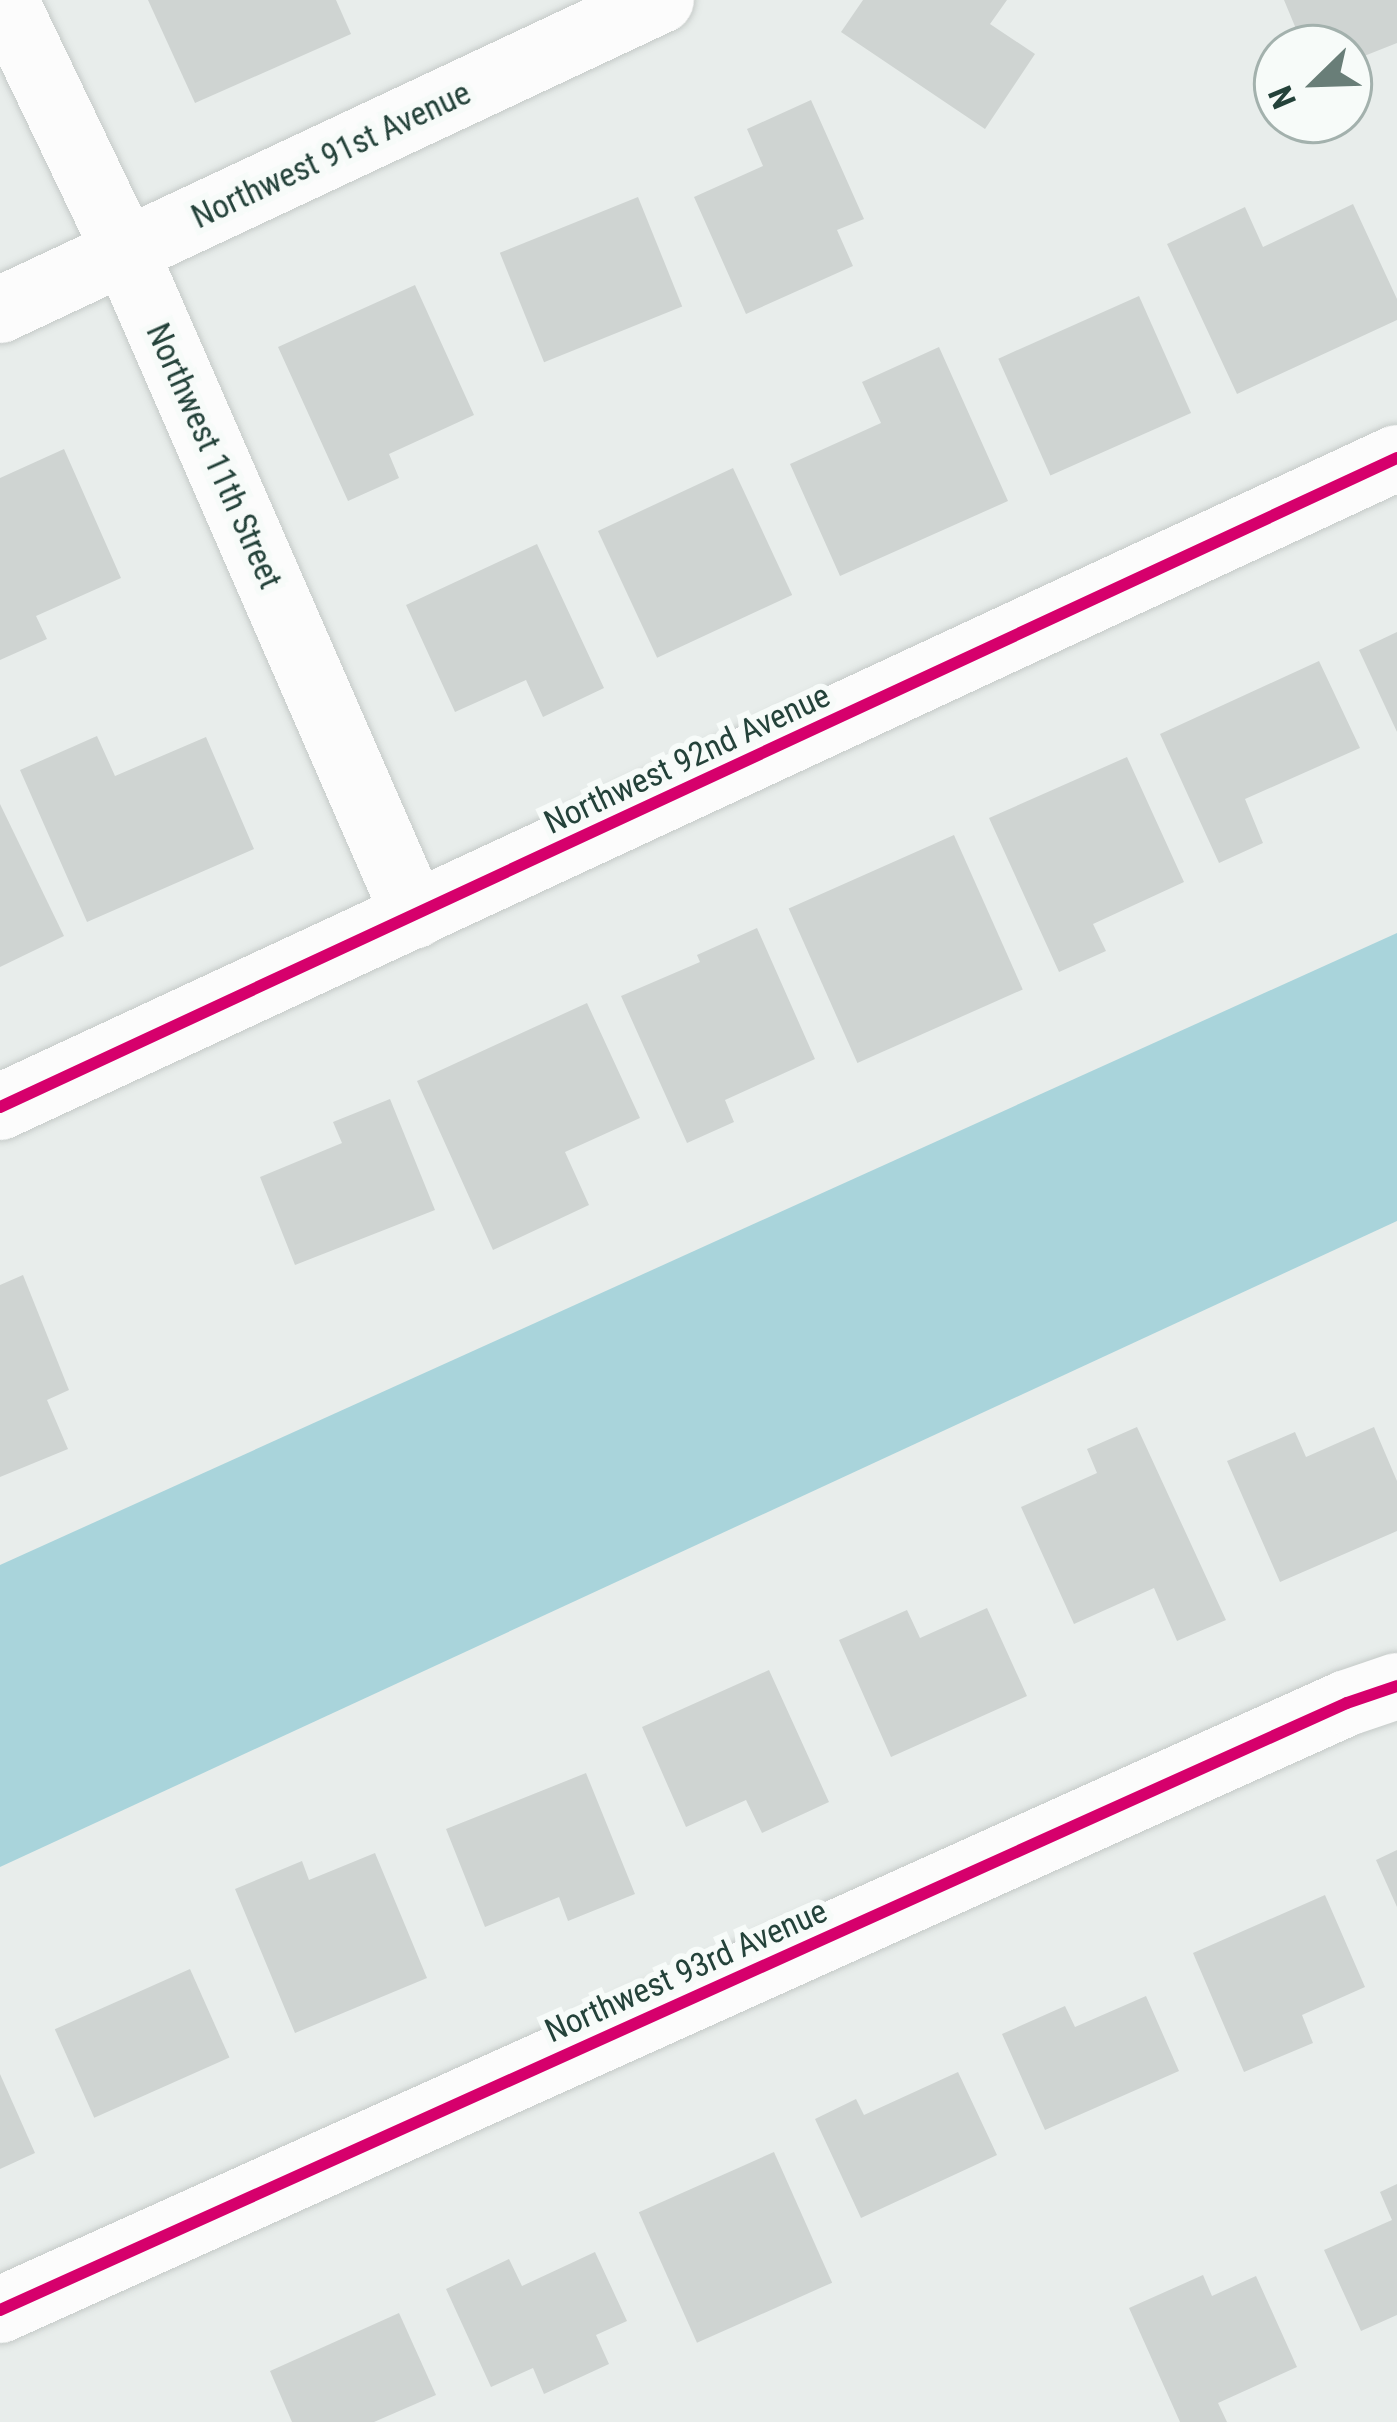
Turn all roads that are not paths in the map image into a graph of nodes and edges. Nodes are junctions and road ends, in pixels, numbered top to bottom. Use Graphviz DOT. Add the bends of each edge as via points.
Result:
graph roads {
  1 [pos="5,0"];
  2 [pos="661,0"];
  3 [pos="125,251"];
  4 [pos="0,310"];
  5 [pos="1397,458"];
  6 [pos="415,916"];
  7 [pos="0,1107"];
  8 [pos="1397,1686"];
  9 [pos="0,2310"];
  1 -- 3 [label="street, Northwest 11th Street"];
  2 -- 3 [label="street, Northwest 91st Avenue"];
  3 -- 4 [label="street, Northwest 91st Avenue"];
  3 -- 6 [label="street, Northwest 11th Street"];
  5 -- 6 [label="street, Northwest 92nd Avenue"];
  6 -- 7 [label="street, Northwest 92nd Avenue"];
  8 -- 9 [label="street, Northwest 93rd Avenue"];
}
